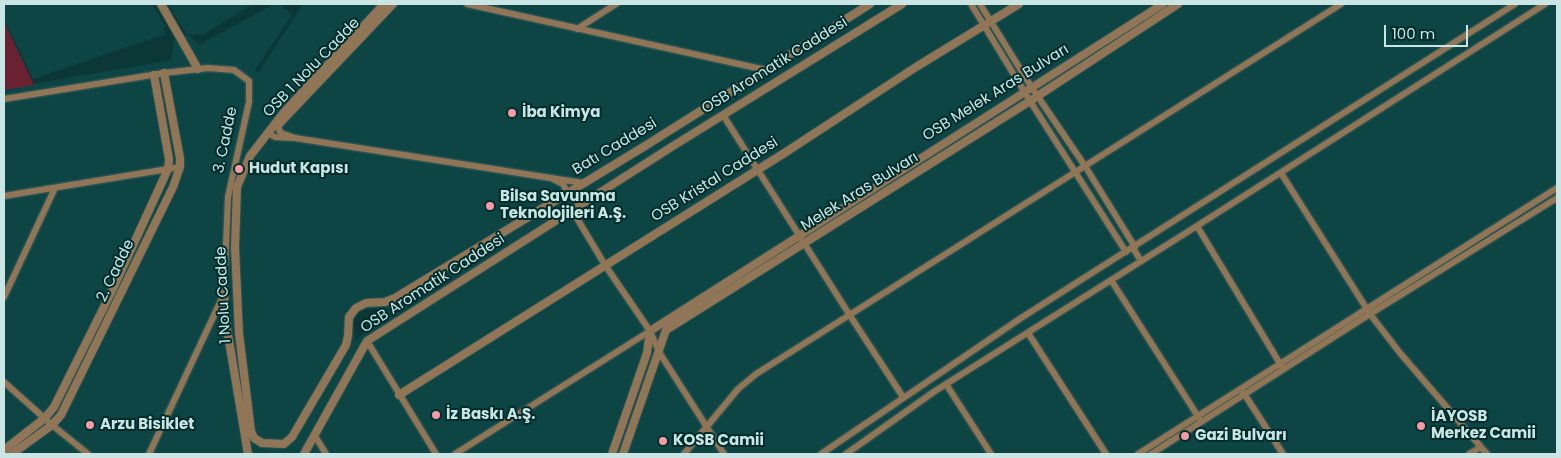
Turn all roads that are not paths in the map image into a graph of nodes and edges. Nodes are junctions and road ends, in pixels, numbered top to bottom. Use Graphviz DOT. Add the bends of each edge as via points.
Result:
graph roads {
  1 [pos="161,4"];
  2 [pos="384,4"];
  3 [pos="393,4"];
  4 [pos="467,4"];
  5 [pos="616,4"];
  6 [pos="870,4"];
  7 [pos="902,4"];
  8 [pos="972,4"];
  9 [pos="980,4"];
  10 [pos="1018,4"];
  11 [pos="1163,4"];
  12 [pos="1178,4"];
  13 [pos="1341,4"];
  14 [pos="1515,4"];
  15 [pos="1545,4"];
  16 [pos="988,23"];
  17 [pos="577,29"];
  18 [pos="198,69"];
  19 [pos="766,70"];
  20 [pos="164,72"];
  21 [pos="154,75"];
  22 [pos="1032,88"];
  23 [pos="1025,92"];
  24 [pos="1037,95"];
  25 [pos="4,99"];
  26 [pos="1030,101"];
  27 [pos="723,114"];
  28 [pos="279,125"];
  29 [pos="268,133"];
  30 [pos="295,138"];
  31 [pos="1084,166"];
  32 [pos="180,167"];
  33 [pos="168,169"];
  34 [pos="757,170"];
  35 [pos="1076,172"];
  36 [pos="1281,173"];
  37 [pos="551,178"];
  38 [pos="583,183"];
  39 [pos="55,188"];
  40 [pos="1557,188"];
  41 [pos="568,192"];
  42 [pos="236,193"];
  43 [pos="4,196"];
  44 [pos="1557,198"];
  45 [pos="227,208"];
  46 [pos="572,210"];
  47 [pos="1197,226"];
  48 [pos="802,240"];
  49 [pos="1134,247"];
  50 [pos="1126,252"];
  51 [pos="1141,261"];
  52 [pos="604,265"];
  53 [pos="1111,280"];
  54 [pos="224,294"];
  55 [pos="4,297"];
  56 [pos="1368,312"];
  57 [pos="849,314"];
  58 [pos="650,332"];
  59 [pos="1028,332"];
  60 [pos="367,341"];
  61 [pos="658,352"];
  62 [pos="1282,367"];
  63 [pos="4,382"];
  64 [pos="946,384"];
  65 [pos="1243,392"];
  66 [pos="399,395"];
  67 [pos="903,397"];
  68 [pos="45,418"];
  69 [pos="1200,419"];
  70 [pos="52,425"];
  71 [pos="707,426"];
  72 [pos="315,436"];
  73 [pos="277,445"];
  74 [pos="1481,447"];
  75 [pos="855,448"];
  76 [pos="4,450"];
  77 [pos="12,454"];
  78 [pos="88,454"];
  79 [pos="149,454"];
  80 [pos="248,454"];
  81 [pos="304,454"];
  82 [pos="326,454"];
  83 [pos="436,454"];
  84 [pos="455,454"];
  85 [pos="612,454"];
  86 [pos="623,454"];
  87 [pos="684,454"];
  88 [pos="724,454"];
  89 [pos="821,454"];
  90 [pos="846,454"];
  91 [pos="859,454"];
  92 [pos="992,454"];
  93 [pos="1106,454"];
  94 [pos="1138,454"];
  95 [pos="1151,454"];
  96 [pos="1283,454"];
  97 [pos="1469,454"];
  98 [pos="1488,454"];
  1 -- 18 [label="street"];
  2 -- 29 [label="street, OSB 1 Nolu Cadde"];
  3 -- 28 [label="street, OSB 1 Nolu Cadde"];
  4 -- 17 [label="street"];
  5 -- 17 [label="street"];
  6 -- 19 [label="street, Batı Caddesi"];
  7 -- 27 [label="street, OSB Aromatik Caddesi"];
  8 -- 16 [label="street"];
  9 -- 16 [label="street"];
  10 -- 16 [label="street, OSB Kristal Caddesi"];
  11 -- 22 [label="street, OSB Melek Aras Bulvarı"];
  12 -- 24 [label="street, Melek Aras Bulvarı"];
  13 -- 31 [label="street"];
  14 -- 49 [label="street"];
  15 -- 36 [label="street"];
  16 -- 22 [label="street"];
  16 -- 23 [label="street"];
  16 -- 34 [label="street, OSB Kristal Caddesi"];
  17 -- 19 [label="street"];
  18 -- 20 [label="street, 3. Cadde"];
  18 -- 45 [label="street, 3. Cadde" via="234,70 249,81 248,102"];
  19 -- 38 [label="street, Batı Caddesi"];
  20 -- 21 [label="street, 3. Cadde"];
  20 -- 32 [label="street, 2. Cadde"];
  21 -- 25 [label="street, 3. Cadde"];
  21 -- 33 [label="street, 2. Cadde" via="169,158"];
  22 -- 23 [label="street, OSB Melek Aras Bulvarı"];
  22 -- 24 [label="street"];
  23 -- 26 [label="street"];
  23 -- 48 [label="street, OSB Melek Aras Bulvarı"];
  24 -- 26 [label="street, Melek Aras Bulvarı"];
  24 -- 31 [label="street"];
  26 -- 35 [label="street"];
  26 -- 48 [label="street, Melek Aras Bulvarı"];
  27 -- 34 [label="street"];
  27 -- 46 [label="street, OSB Aromatik Caddesi"];
  28 -- 29 [label="street, OSB 1 Nolu Cadde"];
  28 -- 30 [label="street" via="281,133"];
  29 -- 30 [label="street" via="275,137"];
  29 -- 42 [label="street, 1 Nolu Cadde" via="247,162"];
  30 -- 37 [label="street"];
  31 -- 35 [label="street"];
  31 -- 49 [label="street"];
  32 -- 33 [label="street"];
  32 -- 70 [label="street, 2. Cadde" via="61,415"];
  33 -- 39 [label="street"];
  33 -- 68 [label="street, 2. Cadde" via="112,291 54,407"];
  34 -- 48 [label="street"];
  34 -- 52 [label="street, OSB Kristal Caddesi"];
  35 -- 50 [label="street"];
  35 -- 57 [label="street"];
  36 -- 47 [label="street"];
  36 -- 56 [label="street"];
  37 -- 38 [label="street"];
  37 -- 41 [label="street" via="563,184"];
  38 -- 41 [label="street, Batı Caddesi"];
  39 -- 43 [label="street"];
  39 -- 55 [label="street"];
  40 -- 56 [label="street"];
  41 -- 73 [label="street, Batı Caddesi" via="391,300 362,304 354,309 349,317 346,344 292,437 287,443"];
  42 -- 45 [label="street"];
  42 -- 73 [label="street, 1 Nolu Cadde" via="236,291 251,431 259,442"];
  44 -- 56 [label="street"];
  45 -- 54 [label="street, 3. Cadde"];
  46 -- 52 [label="street"];
  46 -- 60 [label="street, OSB Aromatik Caddesi"];
  47 -- 51 [label="street"];
  47 -- 62 [label="street"];
  48 -- 57 [label="street"];
  48 -- 58 [label="street, OSB Melek Aras Bulvarı"];
  48 -- 61 [label="street, Melek Aras Bulvarı" via="666,330"];
  49 -- 50 [label="street"];
  49 -- 51 [label="street"];
  50 -- 67 [label="street"];
  51 -- 53 [label="street"];
  52 -- 58 [label="street"];
  52 -- 66 [label="street, OSB Kristal Caddesi"];
  53 -- 59 [label="street"];
  53 -- 69 [label="street"];
  54 -- 79 [label="street"];
  54 -- 80 [label="street, 3. Cadde"];
  56 -- 62 [label="street"];
  56 -- 74 [label="street"];
  57 -- 67 [label="street"];
  57 -- 71 [label="street" via="748,380"];
  58 -- 61 [label="street"];
  58 -- 84 [label="street"];
  58 -- 85 [label="street" via="647,353"];
  59 -- 64 [label="street"];
  59 -- 93 [label="street"];
  60 -- 66 [label="street"];
  60 -- 72 [label="street, OSB Aromatik Caddesi"];
  61 -- 71 [label="street"];
  61 -- 86 [label="street, Melek Aras Bulvarı"];
  62 -- 65 [label="street"];
  63 -- 68 [label="street"];
  64 -- 75 [label="street"];
  64 -- 92 [label="street"];
  65 -- 69 [label="street"];
  65 -- 96 [label="street"];
  66 -- 83 [label="street"];
  67 -- 89 [label="street"];
  68 -- 70 [label="street"];
  68 -- 76 [label="street, 2. Cadde"];
  69 -- 94 [label="street"];
  69 -- 95 [label="street"];
  70 -- 77 [label="street, 2. Cadde"];
  70 -- 78 [label="street"];
  71 -- 87 [label="street"];
  71 -- 88 [label="street"];
  72 -- 81 [label="street, OSB Aromatik Caddesi"];
  72 -- 82 [label="street"];
  74 -- 97 [label="street"];
  74 -- 98 [label="street"];
  75 -- 90 [label="street"];
  75 -- 91 [label="street"];
}
